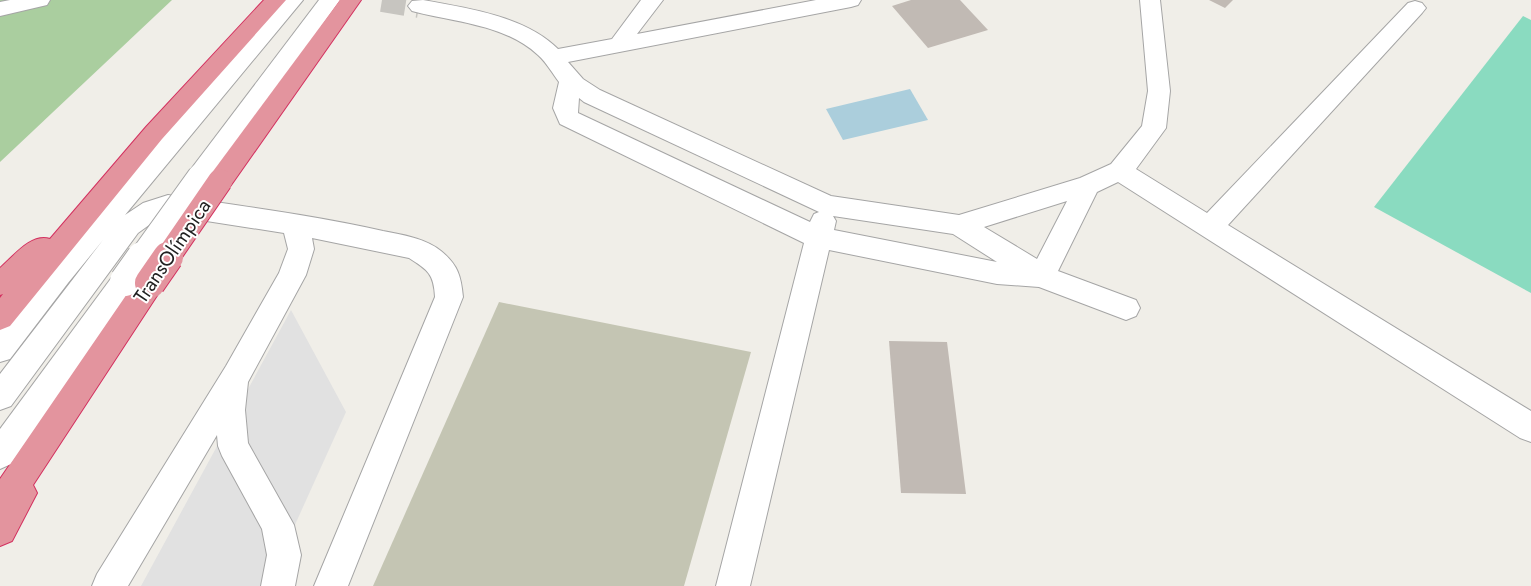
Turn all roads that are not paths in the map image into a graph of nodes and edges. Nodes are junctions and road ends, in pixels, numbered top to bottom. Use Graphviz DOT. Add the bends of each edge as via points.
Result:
graph roads {
  1 [pos="40,0"];
  2 [pos="276,0"];
  3 [pos="293,0"];
  4 [pos="330,0"];
  5 [pos="351,0"];
  6 [pos="653,0"];
  7 [pos="851,0"];
  8 [pos="1150,0"];
  9 [pos="419,6"];
  10 [pos="1415,8"];
  11 [pos="0,9"];
  12 [pos="619,45"];
  13 [pos="555,57"];
  14 [pos="571,81"];
  15 [pos="1120,171"];
  16 [pos="210,179"];
  17 [pos="1088,185"];
  18 [pos="827,205"];
  19 [pos="86,212"];
  20 [pos="959,225"];
  21 [pos="293,226"];
  22 [pos="1210,227"];
  23 [pos="347,233"];
  24 [pos="819,238"];
  25 [pos="292,275"];
  26 [pos="1042,276"];
  27 [pos="138,282"];
  28 [pos="0,284"];
  29 [pos="1126,308"];
  30 [pos="0,318"];
  31 [pos="0,350"];
  32 [pos="236,375"];
  33 [pos="0,396"];
  34 [pos="62,417"];
  35 [pos="1531,428"];
  36 [pos="0,454"];
  37 [pos="0,507"];
  38 [pos="0,530"];
  39 [pos="110,586"];
  40 [pos="278,586"];
  41 [pos="331,586"];
  42 [pos="733,586"];
  1 -- 11 [label="street"];
  2 -- 19 [label="highway"];
  3 -- 31 [label="street" via="71,260"];
  4 -- 16 [label="street, TransOlímpica"];
  5 -- 16 [label="highway, TransOlímpica"];
  6 -- 12 [label="street"];
  7 -- 12 [label="street"];
  8 -- 15 [label="street" via="1159,91 1154,128"];
  9 -- 13 [label="street" via="455,12 506,29 538,43"];
  10 -- 22 [label="street"];
  12 -- 13 [label="street"];
  13 -- 14 [label="street"];
  14 -- 18 [label="street" via="592,96"];
  14 -- 24 [label="street" via="565,108 568,118"];
  15 -- 17 [label="street"];
  15 -- 22 [label="street"];
  16 -- 27 [label="highway, TransOlímpica, bridge"];
  17 -- 20 [label="street"];
  17 -- 26 [label="street"];
  18 -- 20 [label="street"];
  18 -- 24 [label="street"];
  19 -- 28 [label="highway"];
  19 -- 30 [label="highway"];
  20 -- 26 [label="street"];
  21 -- 23 [label="street"];
  21 -- 25 [label="street" via="301,249"];
  21 -- 33 [label="street" via="168,204 142,214 129,226"];
  22 -- 35 [label="street"];
  23 -- 25 [label="street" via="332,238 312,252"];
  23 -- 41 [label="street" via="416,249 431,258 448,277 449,297"];
  24 -- 26 [label="street" via="997,273"];
  24 -- 42 [label="street"];
  25 -- 32 [label="street"];
  26 -- 29 [label="street"];
  27 -- 34 [label="highway, TransOlímpica"];
  27 -- 36 [label="street, TransOlímpica"];
  32 -- 39 [label="street"];
  32 -- 40 [label="street" via="230,410 233,446 278,525 284,555"];
  34 -- 37 [label="highway, TransOlímpica"];
  34 -- 38 [label="highway"];
}
